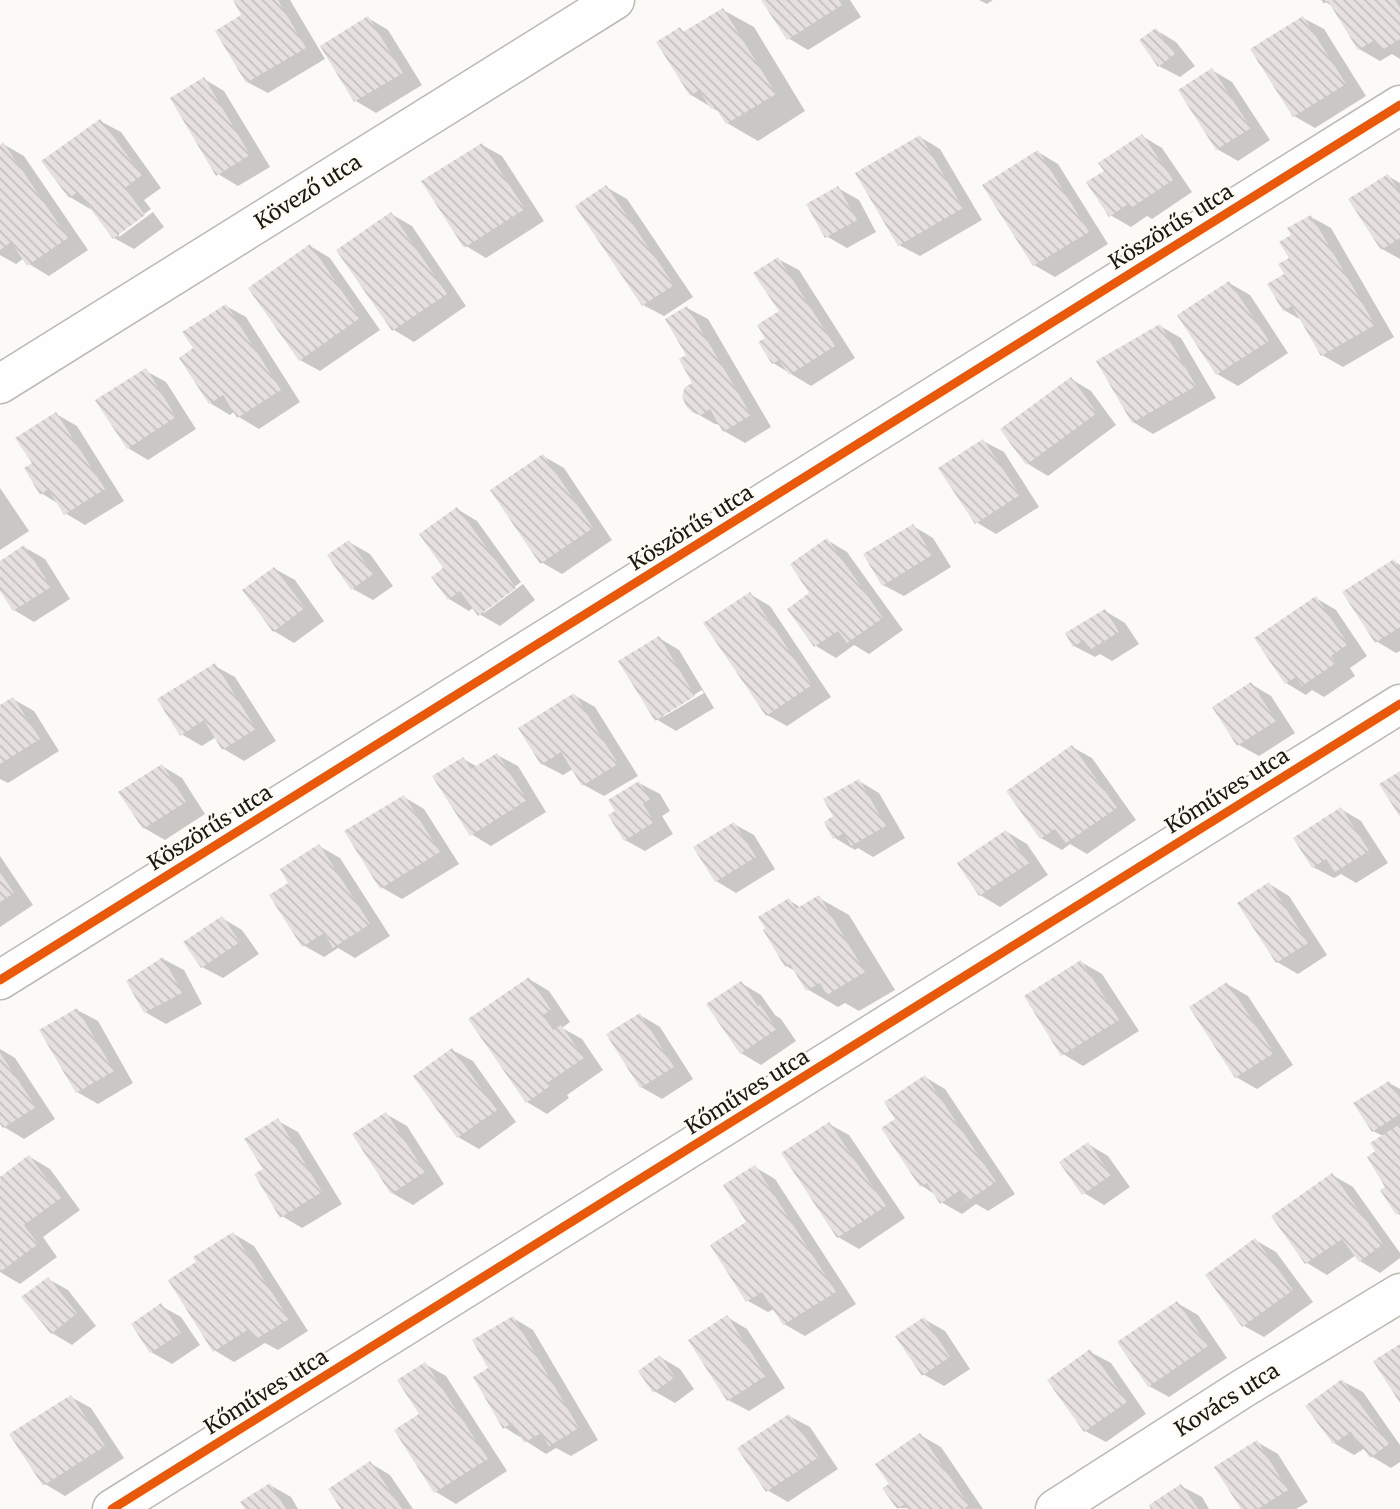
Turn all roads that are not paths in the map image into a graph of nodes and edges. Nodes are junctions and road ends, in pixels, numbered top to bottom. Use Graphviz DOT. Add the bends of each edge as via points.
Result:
graph roads {
  1 [pos="615,0"];
  2 [pos="1400,105"];
  3 [pos="0,384"];
  4 [pos="1400,704"];
  5 [pos="0,980"];
  6 [pos="1400,1293"];
  7 [pos="112,1509"];
  8 [pos="1055,1509"];
  1 -- 3 [label="street, Kövező utca"];
  2 -- 5 [label="street, Köszörűs utca"];
  4 -- 7 [label="street, Kőműves utca"];
  6 -- 8 [label="street, Kovács utca"];
}
